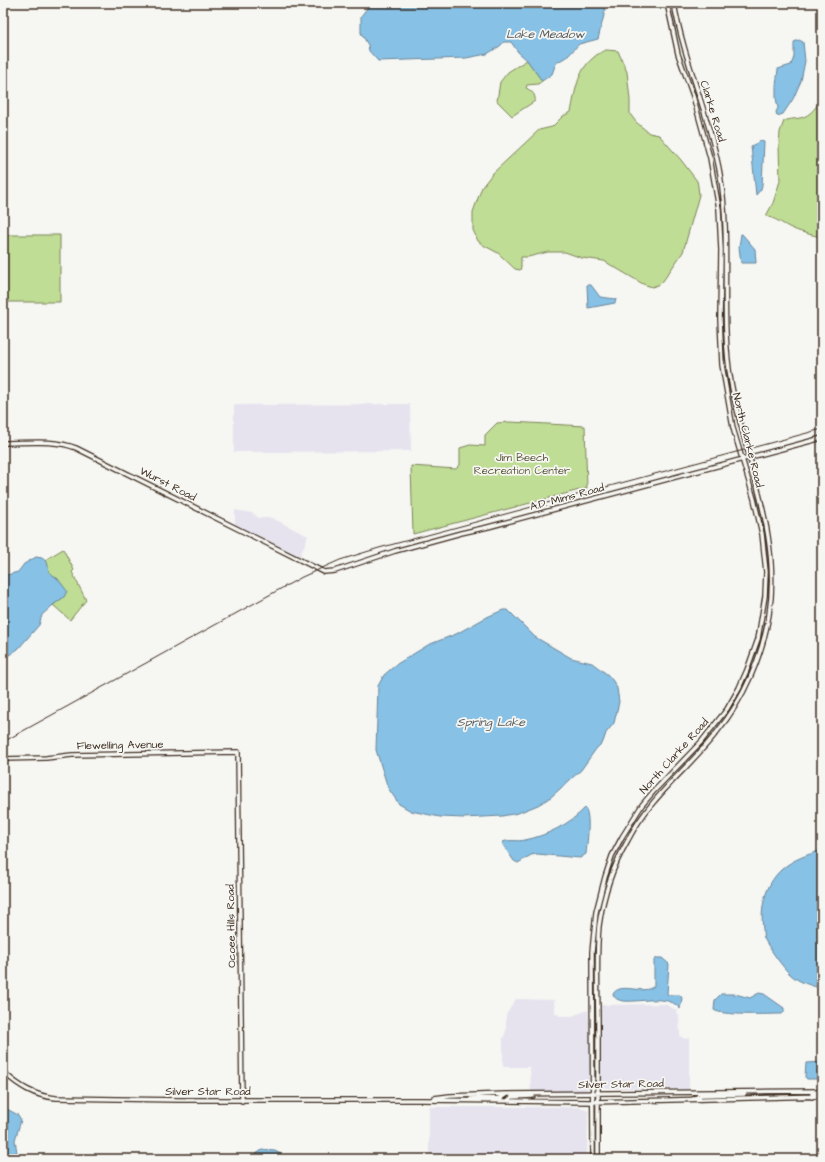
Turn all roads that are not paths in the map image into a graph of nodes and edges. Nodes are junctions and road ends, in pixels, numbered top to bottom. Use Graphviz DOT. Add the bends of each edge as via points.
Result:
graph roads {
  1 [pos="667,3"];
  2 [pos="674,3"];
  3 [pos="720,226"];
  4 [pos="726,226"];
  5 [pos="822,438"];
  6 [pos="3,443"];
  7 [pos="750,457"];
  8 [pos="741,459"];
  9 [pos="318,569"];
  10 [pos="238,752"];
  11 [pos="3,758"];
  12 [pos="3,1072"];
  13 [pos="822,1091"];
  14 [pos="746,1092"];
  15 [pos="506,1094"];
  16 [pos="543,1094"];
  17 [pos="593,1094"];
  18 [pos="598,1094"];
  19 [pos="822,1095"];
  20 [pos="693,1099"];
  21 [pos="421,1100"];
  22 [pos="242,1101"];
  23 [pos="466,1101"];
  24 [pos="507,1101"];
  25 [pos="593,1102"];
  26 [pos="598,1102"];
  27 [pos="593,1159"];
  28 [pos="598,1159"];
  1 -- 3 [label="street, Clarke Road" via="678,54 710,158"];
  2 -- 4 [label="street, Clarke Road" via="678,28 714,148"];
  3 -- 8 [label="street, North Clarke Road" via="720,350"];
  4 -- 7 [label="street, North Clarke Road" via="725,319 728,355 737,410"];
  5 -- 7 [label="street, A.D. Mims Road"];
  6 -- 9 [label="street, Wurst Road" via="67,444"];
  7 -- 8 [label="street, A.D. Mims Road"];
  7 -- 18 [label="street, North Clarke Road" via="765,515 772,572 771,594 760,652 747,684 729,717 647,809 618,858 599,928"];
  8 -- 9 [label="street, A.D. Mims Road" via="454,535 335,571 324,572"];
  8 -- 17 [label="street, North Clarke Road" via="758,517 765,554 765,596 758,639 747,670 727,709 701,742 642,805 612,856 596,912 592,952"];
  10 -- 11 [label="street, Flewelling Avenue"];
  10 -- 22 [label="street, Ocoee Hills Road"];
  12 -- 22 [label="street, Silver Star Road" via="23,1088 48,1097"];
  13 -- 14 [label="street, Silver Star Road"];
  14 -- 18 [label="street, Silver Star Road"];
  14 -- 20 [label="street" via="701,1095"];
  15 -- 16 [label="street, Silver Star Road"];
  15 -- 21 [label="street, Silver Star Road"];
  15 -- 23 [label="street" via="500,1098 476,1098"];
  16 -- 17 [label="street, Silver Star Road"];
  16 -- 24 [label="street" via="512,1097"];
  17 -- 18 [label="street, Silver Star Road"];
  17 -- 25 [label="street, North Clarke Road"];
  18 -- 26 [label="street, North Clarke Road"];
  19 -- 20 [label="street, Silver Star Road"];
  20 -- 26 [label="street, Silver Star Road"];
  21 -- 22 [label="street, Silver Star Road"];
  21 -- 23 [label="street, Silver Star Road"];
  23 -- 24 [label="street, Silver Star Road"];
  24 -- 25 [label="street, Silver Star Road"];
  25 -- 26 [label="street, Silver Star Road"];
  25 -- 27 [label="street, North Clarke Road"];
  26 -- 28 [label="street, North Clarke Road"];
}
